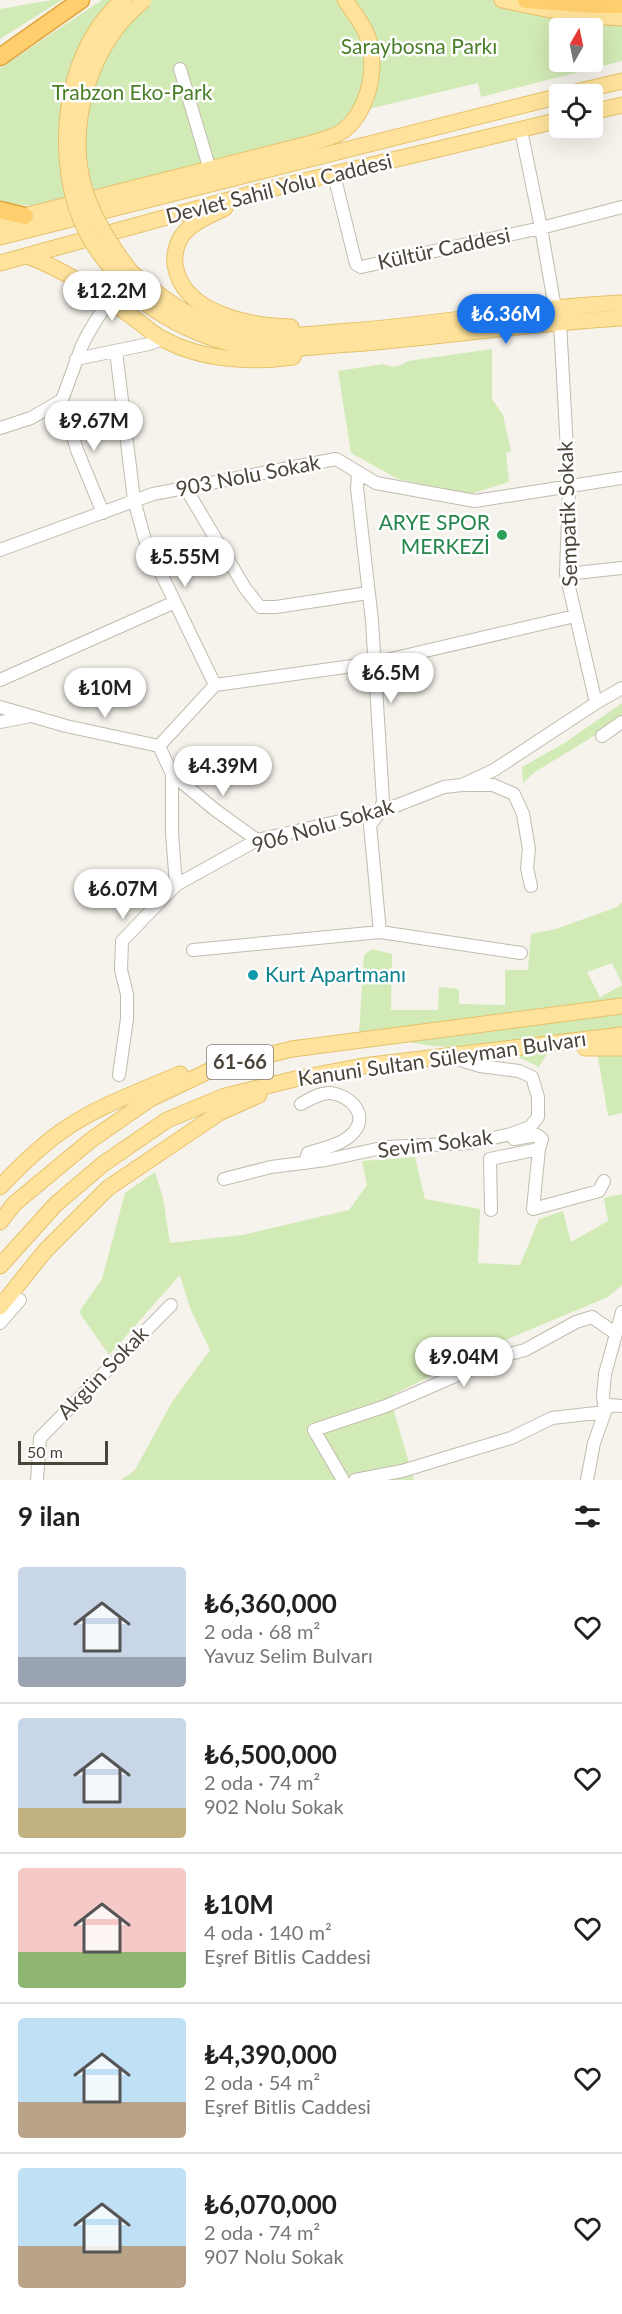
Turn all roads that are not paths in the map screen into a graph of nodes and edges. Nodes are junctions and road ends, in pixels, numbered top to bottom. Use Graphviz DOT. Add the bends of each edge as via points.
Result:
graph roads {
  1 [pos="81,0"];
  2 [pos="123,0"];
  3 [pos="144,0"];
  4 [pos="345,0"];
  5 [pos="502,0"];
  6 [pos="526,0"];
  7 [pos="622,5"];
  8 [pos="622,18"];
  9 [pos="0,57"];
  10 [pos="180,69"];
  11 [pos="622,81"];
  12 [pos="603,85"];
  13 [pos="549,99"];
  14 [pos="622,105"];
  15 [pos="603,109"];
  16 [pos="549,122"];
  17 [pos="520,129"];
  18 [pos="210,170"];
  19 [pos="334,175"];
  20 [pos="258,192"];
  21 [pos="622,207"];
  22 [pos="0,210"];
  23 [pos="25,216"];
  24 [pos="0,222"];
  25 [pos="542,228"];
  26 [pos="0,237"];
  27 [pos="27,256"];
  28 [pos="0,263"];
  29 [pos="128,278"];
  30 [pos="622,303"];
  31 [pos="558,315"];
  32 [pos="622,318"];
  33 [pos="385,332"];
  34 [pos="164,339"];
  35 [pos="116,351"];
  36 [pos="79,353"];
  37 [pos="62,400"];
  38 [pos="0,428"];
  39 [pos="358,474"];
  40 [pos="622,478"];
  41 [pos="185,487"];
  42 [pos="569,487"];
  43 [pos="134,500"];
  44 [pos="103,513"];
  45 [pos="0,550"];
  46 [pos="622,568"];
  47 [pos="566,574"];
  48 [pos="368,593"];
  49 [pos="175,602"];
  50 [pos="575,616"];
  51 [pos="374,663"];
  52 [pos="0,680"];
  53 [pos="215,684"];
  54 [pos="622,688"];
  55 [pos="596,703"];
  56 [pos="0,707"];
  57 [pos="31,716"];
  58 [pos="0,722"];
  59 [pos="622,722"];
  60 [pos="602,736"];
  61 [pos="159,746"];
  62 [pos="172,774"];
  63 [pos="462,785"];
  64 [pos="380,812"];
  65 [pos="257,840"];
  66 [pos="177,885"];
  67 [pos="531,886"];
  68 [pos="380,932"];
  69 [pos="193,950"];
  70 [pos="521,953"];
  71 [pos="622,999"];
  72 [pos="622,1006"];
  73 [pos="528,1018"];
  74 [pos="622,1035"];
  75 [pos="361,1039"];
  76 [pos="528,1046"];
  77 [pos="622,1048"];
  78 [pos="448,1056"];
  79 [pos="119,1075"];
  80 [pos="295,1079"];
  81 [pos="301,1104"];
  82 [pos="511,1134"];
  83 [pos="539,1149"];
  84 [pos="306,1162"];
  85 [pos="224,1179"];
  86 [pos="604,1181"];
  87 [pos="0,1187"];
  88 [pos="491,1210"];
  89 [pos="0,1222"];
  90 [pos="4,1262"];
  91 [pos="20,1300"];
  92 [pos="171,1305"];
  93 [pos="0,1307"];
  94 [pos="622,1312"];
  95 [pos="0,1323"];
  96 [pos="615,1333"];
  97 [pos="622,1406"];
  98 [pos="605,1412"];
  99 [pos="37,1480"];
  100 [pos="343,1480"];
  101 [pos="355,1480"];
  102 [pos="587,1480"];
  1 -- 9 [label="highway"];
  2 -- 29 [label="main road, bridge" via="85,52 76,76 66,150 71,185 87,233 106,263"];
  3 -- 29 [label="main road, bridge" via="115,29 98,58 83,101 79,134 79,164 87,195"];
  4 -- 18 [label="main road" via="370,44 371,80 360,111 342,132"];
  5 -- 8 [label="main road" via="575,15"];
  6 -- 7 [label="highway"];
  10 -- 18 [label="street"];
  11 -- 12 [label="main road"];
  13 -- 26 [label="main road, Devlet Sahil Yolu Caddesi"];
  14 -- 15 [label="main road"];
  16 -- 17 [label="main road, Devlet Sahil Yolu Caddesi"];
  17 -- 19 [label="main road, Devlet Sahil Yolu Caddesi"];
  17 -- 25 [label="street, Sempatik Sokak"];
  18 -- 23 [label="main road"];
  19 -- 20 [label="main road, Devlet Sahil Yolu Caddesi"];
  19 -- 25 [label="street, Kültür Caddesi" via="356,264 361,267"];
  20 -- 27 [label="main road, Devlet Sahil Yolu Caddesi"];
  20 -- 33 [label="main road" via="192,225 181,237 175,261 179,281 186,291 218,312 248,322"];
  21 -- 25 [label="street, Kültür Caddesi"];
  22 -- 23 [label="highway"];
  23 -- 24 [label="main road"];
  25 -- 31 [label="street, Sempatik Sokak"];
  27 -- 28 [label="main road, Devlet Sahil Yolu Caddesi"];
  27 -- 34 [label="main road" via="74,276"];
  29 -- 33 [label="main road" via="179,310 228,330 283,337"];
  29 -- 33 [label="main road, bridge" via="140,298 177,324 242,346 285,349"];
  29 -- 36 [label="street, bridge" via="103,308"];
  30 -- 31 [label="main road"];
  31 -- 32 [label="main road"];
  31 -- 33 [label="main road"];
  31 -- 42 [label="street, Sempatik Sokak"];
  33 -- 34 [label="main road" via="280,359 212,356"];
  34 -- 35 [label="street"];
  35 -- 36 [label="street"];
  35 -- 43 [label="street"];
  36 -- 37 [label="street"];
  37 -- 38 [label="street" via="31,418"];
  37 -- 44 [label="street"];
  39 -- 41 [label="street, 903 Nolu Sokak" via="336,459"];
  39 -- 42 [label="street, 903 Nolu Sokak" via="376,483 475,501"];
  39 -- 48 [label="street"];
  40 -- 42 [label="street, 903 Nolu Sokak"];
  41 -- 43 [label="street, 903 Nolu Sokak"];
  41 -- 48 [label="street" via="260,607"];
  42 -- 47 [label="street, Sempatik Sokak"];
  43 -- 44 [label="street, 903 Nolu Sokak"];
  43 -- 49 [label="street" via="145,540"];
  44 -- 45 [label="street, 903 Nolu Sokak"];
  46 -- 47 [label="street"];
  47 -- 50 [label="street, Sempatik Sokak"];
  48 -- 51 [label="street"];
  49 -- 52 [label="street"];
  49 -- 53 [label="street"];
  50 -- 51 [label="street"];
  50 -- 55 [label="street, Sempatik Sokak"];
  51 -- 53 [label="street"];
  51 -- 64 [label="street"];
  53 -- 61 [label="street"];
  54 -- 55 [label="street, 906 Nolu Sokak"];
  55 -- 63 [label="street, 906 Nolu Sokak" via="494,770"];
  56 -- 57 [label="street"];
  57 -- 58 [label="street"];
  57 -- 61 [label="street"];
  59 -- 60 [label="street"];
  61 -- 62 [label="street"];
  62 -- 65 [label="street"];
  62 -- 66 [label="street"];
  63 -- 64 [label="street, 906 Nolu Sokak" via="444,787"];
  63 -- 67 [label="street" via="493,785 514,794 523,814"];
  64 -- 65 [label="street, 906 Nolu Sokak"];
  64 -- 68 [label="street" via="370,825"];
  65 -- 66 [label="street, 906 Nolu Sokak"];
  66 -- 79 [label="street, 906 Nolu Sokak" via="122,941 127,1019"];
  68 -- 69 [label="street"];
  68 -- 70 [label="street"];
  71 -- 73 [label="main road, 61-66"];
  72 -- 73 [label="main road, Kanuni Sultan Süleyman Bulvarı / 61-66"];
  73 -- 75 [label="main road, Kanuni Sultan Süleyman Bulvarı / 61-66"];
  74 -- 76 [label="main road, Kanuni Sultan Süleyman Bulvarı / 61-66"];
  75 -- 87 [label="main road, 61-66" via="249,1050 198,1066 117,1101 63,1130 24,1161"];
  75 -- 89 [label="main road, Kanuni Sultan Süleyman Bulvarı / 61-66" via="292,1048 214,1068 150,1099 91,1140 15,1203"];
  76 -- 77 [label="main road, 61-66"];
  76 -- 78 [label="main road, Kanuni Sultan Süleyman Bulvarı / 61-66"];
  78 -- 80 [label="main road, Kanuni Sultan Süleyman Bulvarı / 61-66"];
  78 -- 82 [label="street, Sevim Sokak" via="532,1077 538,1097 538,1118 530,1127"];
  80 -- 90 [label="main road, Kanuni Sultan Süleyman Bulvarı / 61-66" via="225,1096 167,1120 103,1164 64,1197"];
  80 -- 93 [label="main road, 61-66" via="219,1113 108,1188 45,1251"];
  81 -- 84 [label="street, Sevim Sokak" via="329,1093 349,1098 357,1108 359,1121 345,1140 308,1153"];
  82 -- 83 [label="street" via="514,1139 537,1135 542,1139"];
  82 -- 84 [label="street, Sevim Sokak" via="470,1143 386,1147"];
  83 -- 86 [label="street" via="533,1209 599,1191"];
  83 -- 88 [label="street" via="490,1159"];
  84 -- 85 [label="street, Sevim Sokak"];
  91 -- 95 [label="street"];
  92 -- 99 [label="street, Akgün Sokak" via="40,1438"];
  94 -- 96 [label="street"];
  96 -- 98 [label="street" via="605,1374"];
  96 -- 100 [label="street" via="592,1317 576,1322 525,1350 499,1357 386,1406 314,1430"];
  97 -- 98 [label="street" via="609,1405"];
  98 -- 101 [label="street" via="552,1418 511,1438 402,1471"];
  98 -- 102 [label="street"];
}
